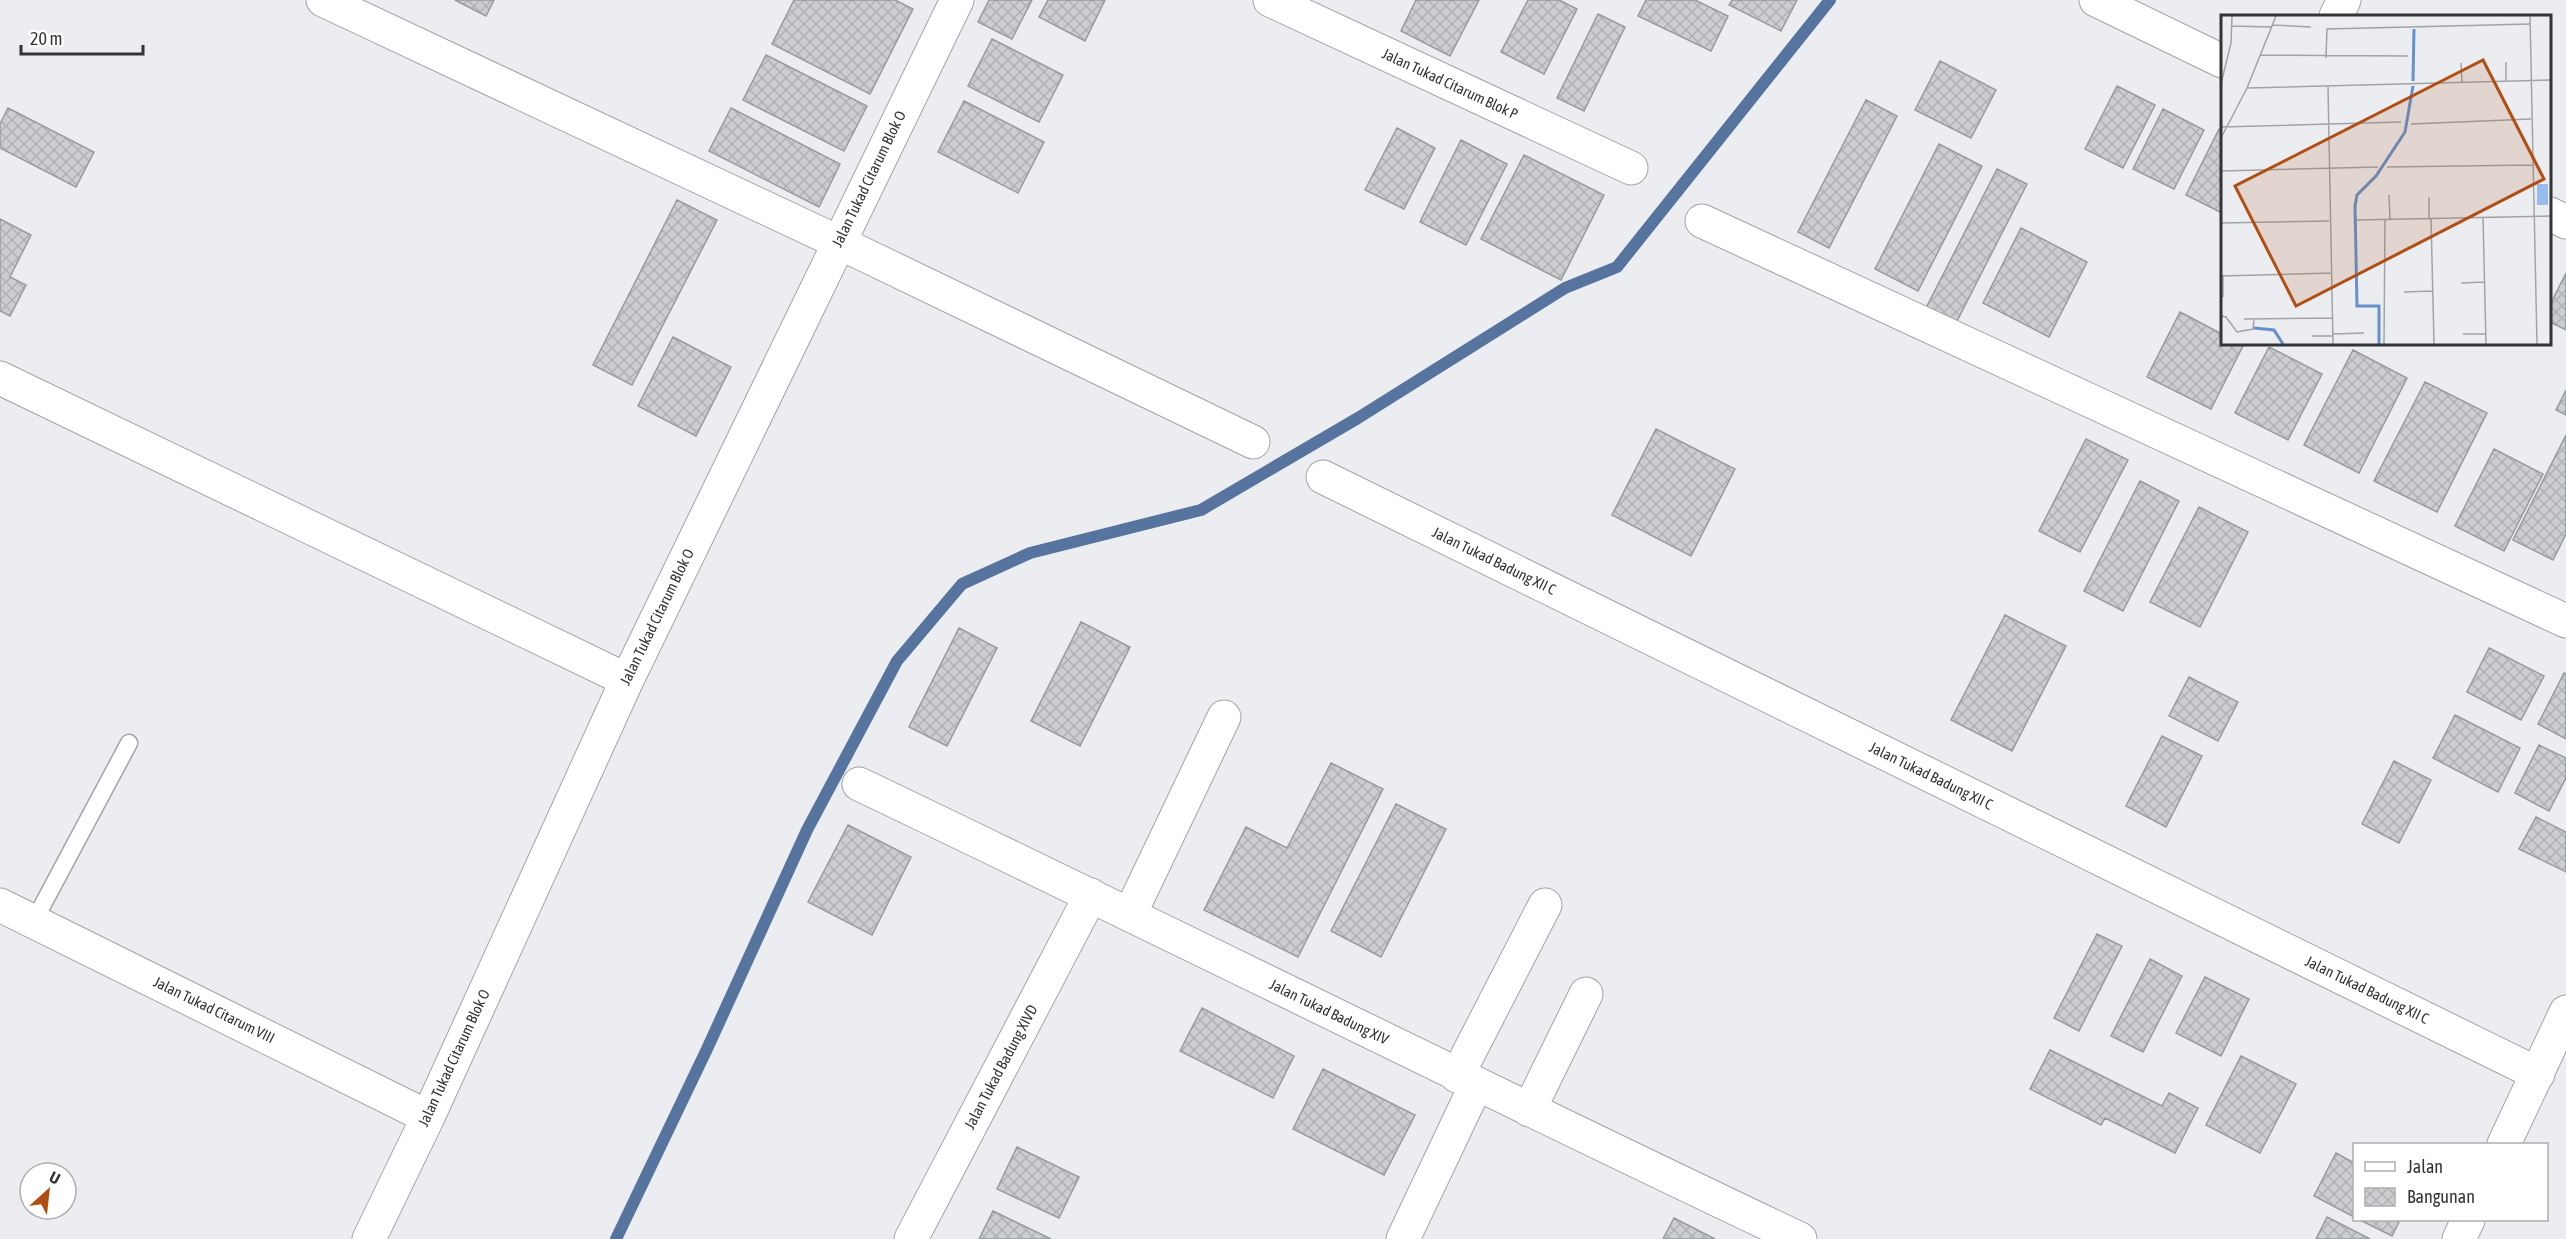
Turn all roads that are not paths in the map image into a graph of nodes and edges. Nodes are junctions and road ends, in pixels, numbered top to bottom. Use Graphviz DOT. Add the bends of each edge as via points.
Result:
graph roads {
  1 [pos="323,0"];
  2 [pos="957,0"];
  3 [pos="1270,0"];
  4 [pos="2096,0"];
  5 [pos="2344,0"];
  6 [pos="2336,15"];
  7 [pos="2221,60"];
  8 [pos="1631,168"];
  9 [pos="2551,214"];
  10 [pos="1702,221"];
  11 [pos="2566,222"];
  12 [pos="838,242"];
  13 [pos="0,378"];
  14 [pos="1253,442"];
  15 [pos="1323,477"];
  16 [pos="2566,621"];
  17 [pos="627,680"];
  18 [pos="1224,717"];
  19 [pos="129,743"];
  20 [pos="859,784"];
  21 [pos="1091,895"];
  22 [pos="0,905"];
  23 [pos="1545,905"];
  24 [pos="1130,914"];
  25 [pos="34,921"];
  26 [pos="1586,994"];
  27 [pos="2566,1012"];
  28 [pos="2538,1074"];
  29 [pos="1466,1080"];
  30 [pos="1529,1110"];
  31 [pos="428,1117"];
  32 [pos="2504,1143"];
  33 [pos="2468,1221"];
  34 [pos="1757,1230"];
  35 [pos="369,1239"];
  36 [pos="911,1239"];
  37 [pos="1403,1239"];
  38 [pos="1800,1239"];
  39 [pos="2459,1239"];
  1 -- 12 [label="street"];
  2 -- 12 [label="street, Jalan Tukad Citarum Blok O"];
  3 -- 8 [label="street, Jalan Tukad Citarum Blok P"];
  4 -- 7 [label="street"];
  5 -- 6 [label="street"];
  9 -- 11 [label="street"];
  10 -- 16 [label="street"];
  12 -- 14 [label="street"];
  12 -- 17 [label="street, Jalan Tukad Citarum Blok O"];
  13 -- 17 [label="street"];
  15 -- 28 [label="street, Jalan Tukad Badung XII C"];
  17 -- 31 [label="street, Jalan Tukad Citarum Blok O"];
  18 -- 24 [label="street"];
  19 -- 25 [label="lane"];
  20 -- 21 [label="street, Jalan Tukad Badung XIV"];
  21 -- 24 [label="street, Jalan Tukad Badung XIV"];
  21 -- 36 [label="street, Jalan Tukad Badung XIVD"];
  22 -- 25 [label="street, Jalan Tukad Citarum VIII"];
  23 -- 29 [label="street"];
  24 -- 29 [label="street, Jalan Tukad Badung XIV"];
  25 -- 31 [label="street, Jalan Tukad Citarum VIII"];
  26 -- 30 [label="street"];
  27 -- 28 [label="street"];
  28 -- 32 [label="street"];
  29 -- 30 [label="street, Jalan Tukad Badung XIV"];
  29 -- 37 [label="street"];
  30 -- 34 [label="street, Jalan Tukad Badung XIV"];
  31 -- 35 [label="street, Jalan Tukad Citarum Blok O"];
  33 -- 39 [label="street"];
  34 -- 38 [label="street, Jalan Tukad Badung XIV"];
}
